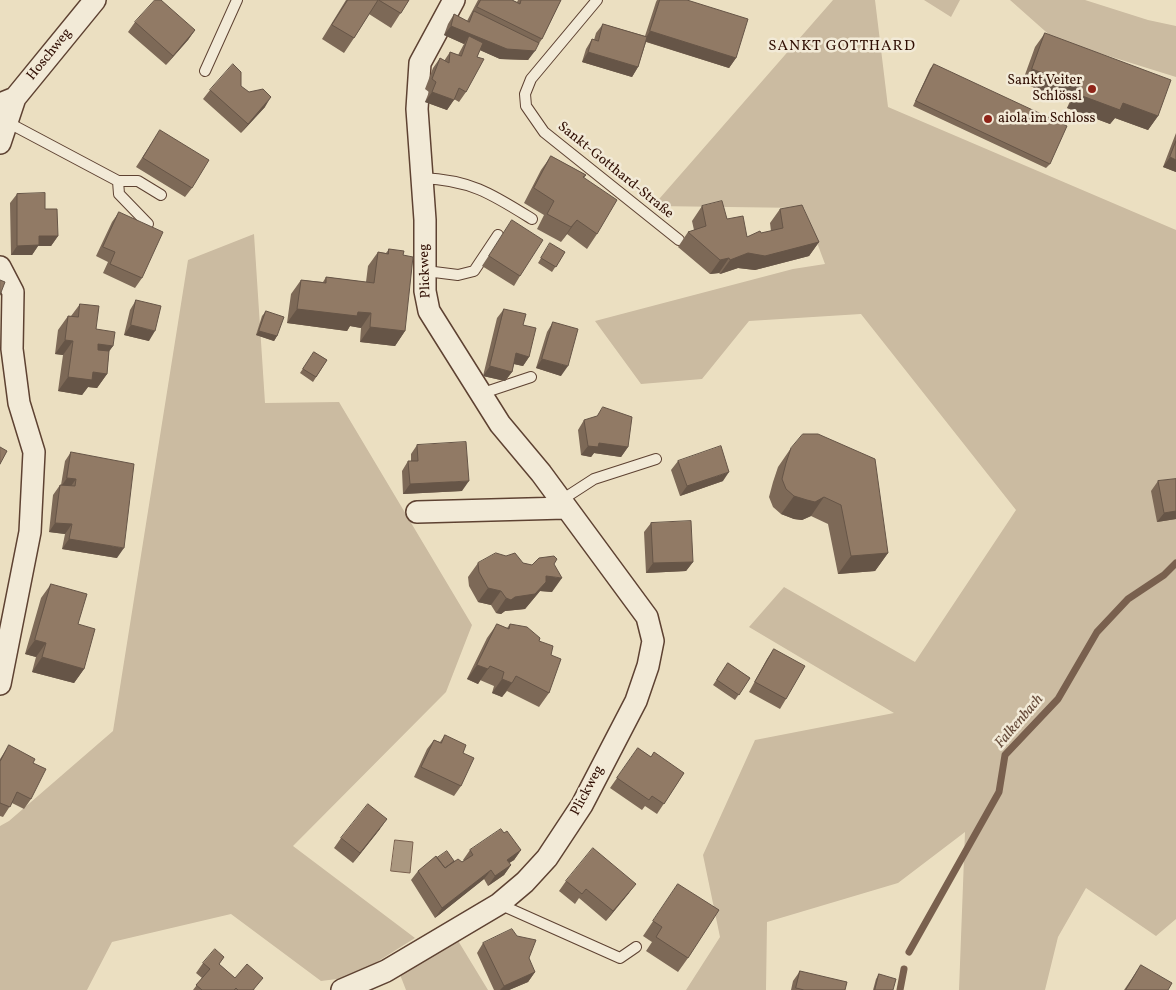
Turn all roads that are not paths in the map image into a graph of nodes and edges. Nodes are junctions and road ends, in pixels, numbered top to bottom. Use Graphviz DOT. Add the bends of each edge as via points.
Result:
graph roads {
  1 [pos="237,0"];
  2 [pos="454,0"];
  3 [pos="597,0"];
  4 [pos="84,4"];
  5 [pos="205,71"];
  6 [pos="7,108"];
  7 [pos="0,143"];
  8 [pos="422,178"];
  9 [pos="118,181"];
  10 [pos="161,195"];
  11 [pos="532,219"];
  12 [pos="148,224"];
  13 [pos="498,235"];
  14 [pos="679,240"];
  15 [pos="0,267"];
  16 [pos="426,271"];
  17 [pos="531,377"];
  18 [pos="480,394"];
  19 [pos="656,459"];
  20 [pos="562,505"];
  21 [pos="417,512"];
  22 [pos="0,684"];
  23 [pos="499,904"];
  24 [pos="636,947"];
  25 [pos="342,990"];
  1 -- 5 [label="lane"];
  2 -- 8 [label="street, Plickweg" via="420,63 417,109"];
  3 -- 14 [label="lane, Sankt-Gotthard-Straße" via="531,78 525,94 526,106 544,132"];
  4 -- 6 [label="street, Hoschweg"];
  6 -- 7 [label="street"];
  6 -- 9 [label="lane"];
  8 -- 11 [label="lane" via="450,179 473,185"];
  8 -- 16 [label="street, Plickweg"];
  9 -- 10 [label="lane" via="138,181"];
  9 -- 12 [label="lane" via="119,194"];
  13 -- 16 [label="lane" via="474,271 458,275"];
  15 -- 22 [label="street" via="13,292 12,349 19,404 34,452 30,532"];
  16 -- 18 [label="street, Plickweg" via="429,311"];
  17 -- 18 [label="lane"];
  18 -- 20 [label="street, Plickweg"];
  19 -- 20 [label="lane" via="594,479"];
  20 -- 21 [label="street"];
  20 -- 23 [label="street, Plickweg" via="647,617 653,641 636,700 582,805 547,858"];
  23 -- 24 [label="lane" via="620,958"];
  23 -- 25 [label="street, Plickweg" via="386,971"];
}
